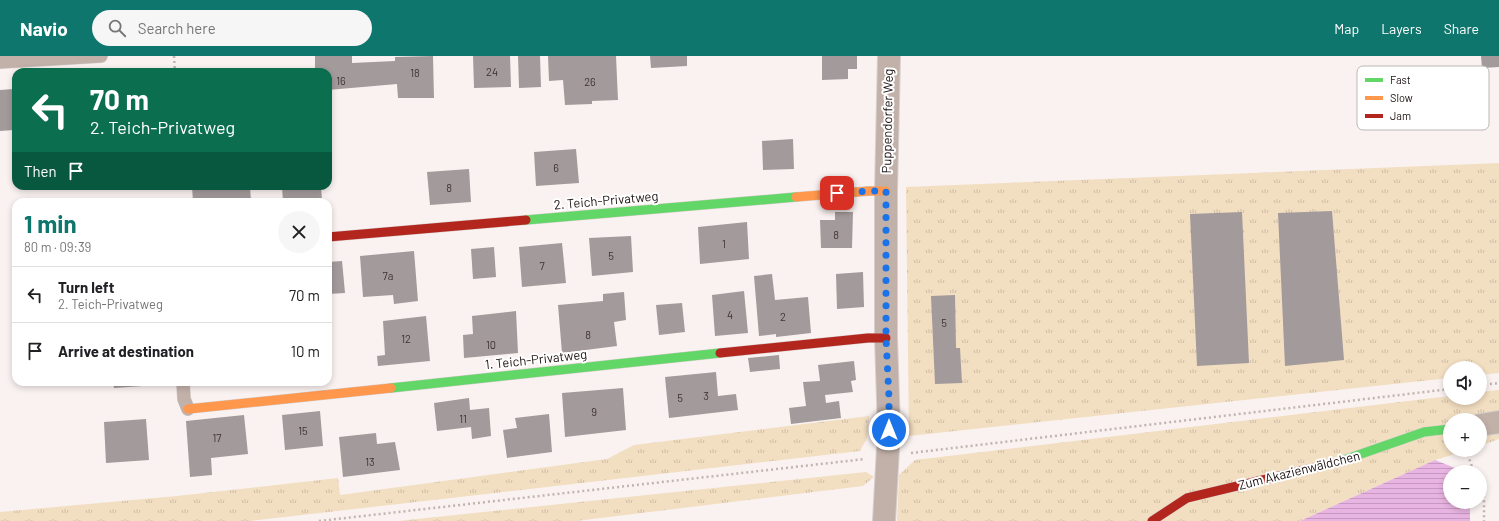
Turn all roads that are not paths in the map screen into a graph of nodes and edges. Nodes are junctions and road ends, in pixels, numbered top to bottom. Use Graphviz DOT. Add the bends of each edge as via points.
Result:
graph roads {
  1 [pos="101,56"];
  2 [pos="889,56"];
  3 [pos="0,62"];
  4 [pos="886,191"];
  5 [pos="332,237"];
  6 [pos="886,338"];
  7 [pos="183,386"];
  8 [pos="188,409"];
  9 [pos="1499,422"];
  10 [pos="1487,424"];
  11 [pos="1443,429"];
  12 [pos="884,521"];
  13 [pos="1152,521"];
  1 -- 3 [label="lane"];
  2 -- 4 [label="street, Puppendorfer Weg"];
  4 -- 5 [label="street, 2. Teich-Privatweg"];
  4 -- 6 [label="street, Puppendorfer Weg"];
  6 -- 8 [label="street, 1. Teich-Privatweg"];
  6 -- 12 [label="street, Puppendorfer Weg" via="889,430"];
  7 -- 8 [label="lane"];
  9 -- 10 [label="street"];
  11 -- 13 [label="street, Zum Akazienwäldchen" via="1424,432 1343,461 1187,498"];
}
